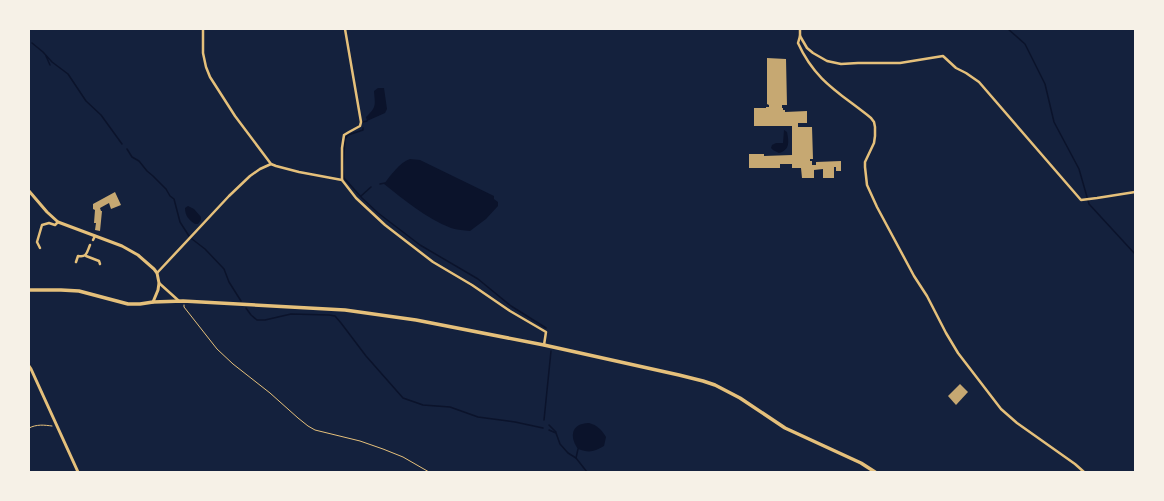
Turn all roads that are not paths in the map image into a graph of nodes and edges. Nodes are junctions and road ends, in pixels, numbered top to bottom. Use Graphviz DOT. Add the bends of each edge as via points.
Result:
graph roads {
  1 [pos="203,29"];
  2 [pos="344,29"];
  3 [pos="800,29"];
  4 [pos="800,36"];
  5 [pos="271,164"];
  6 [pos="342,180"];
  7 [pos="29,191"];
  8 [pos="1135,192"];
  9 [pos="58,222"];
  10 [pos="94,236"];
  11 [pos="93,240"];
  12 [pos="90,245"];
  13 [pos="40,248"];
  14 [pos="86,256"];
  15 [pos="76,262"];
  16 [pos="100,264"];
  17 [pos="157,273"];
  18 [pos="159,283"];
  19 [pos="29,290"];
  20 [pos="181,301"];
  21 [pos="153,302"];
  22 [pos="544,345"];
  23 [pos="29,366"];
  24 [pos="78,472"];
  25 [pos="875,472"];
  26 [pos="1084,472"];
  1 -- 5 [label="street" via="203,53 210,77"];
  2 -- 6 [label="street" via="361,122 360,126 344,135"];
  3 -- 4 [label="street"];
  4 -- 8 [label="street" via="813,53 827,61 841,64 900,63 943,56 956,68 979,82 1081,200"];
  4 -- 26 [label="street" via="800,46 818,76 874,122 874,143 864,167 867,185 958,353 1001,409"];
  5 -- 6 [label="street"];
  5 -- 17 [label="street" via="250,176 229,196"];
  6 -- 22 [label="street" via="356,198 385,225 433,262 546,332"];
  7 -- 9 [label="street"];
  9 -- 10 [label="street"];
  9 -- 13 [label="street" via="55,225 42,225 37,242"];
  10 -- 11 [label="street"];
  10 -- 17 [label="street" via="138,255"];
  12 -- 14 [label="street"];
  14 -- 15 [label="street" via="78,256"];
  14 -- 16 [label="street" via="99,261"];
  17 -- 18 [label="street"];
  18 -- 20 [label="street"];
  18 -- 21 [label="street"];
  19 -- 21 [label="main road" via="79,291 128,304"];
  20 -- 21 [label="main road"];
  20 -- 22 [label="main road" via="345,310 416,320"];
  22 -- 25 [label="main road" via="714,385 740,398 785,428"];
  23 -- 24 [label="street"];
}
